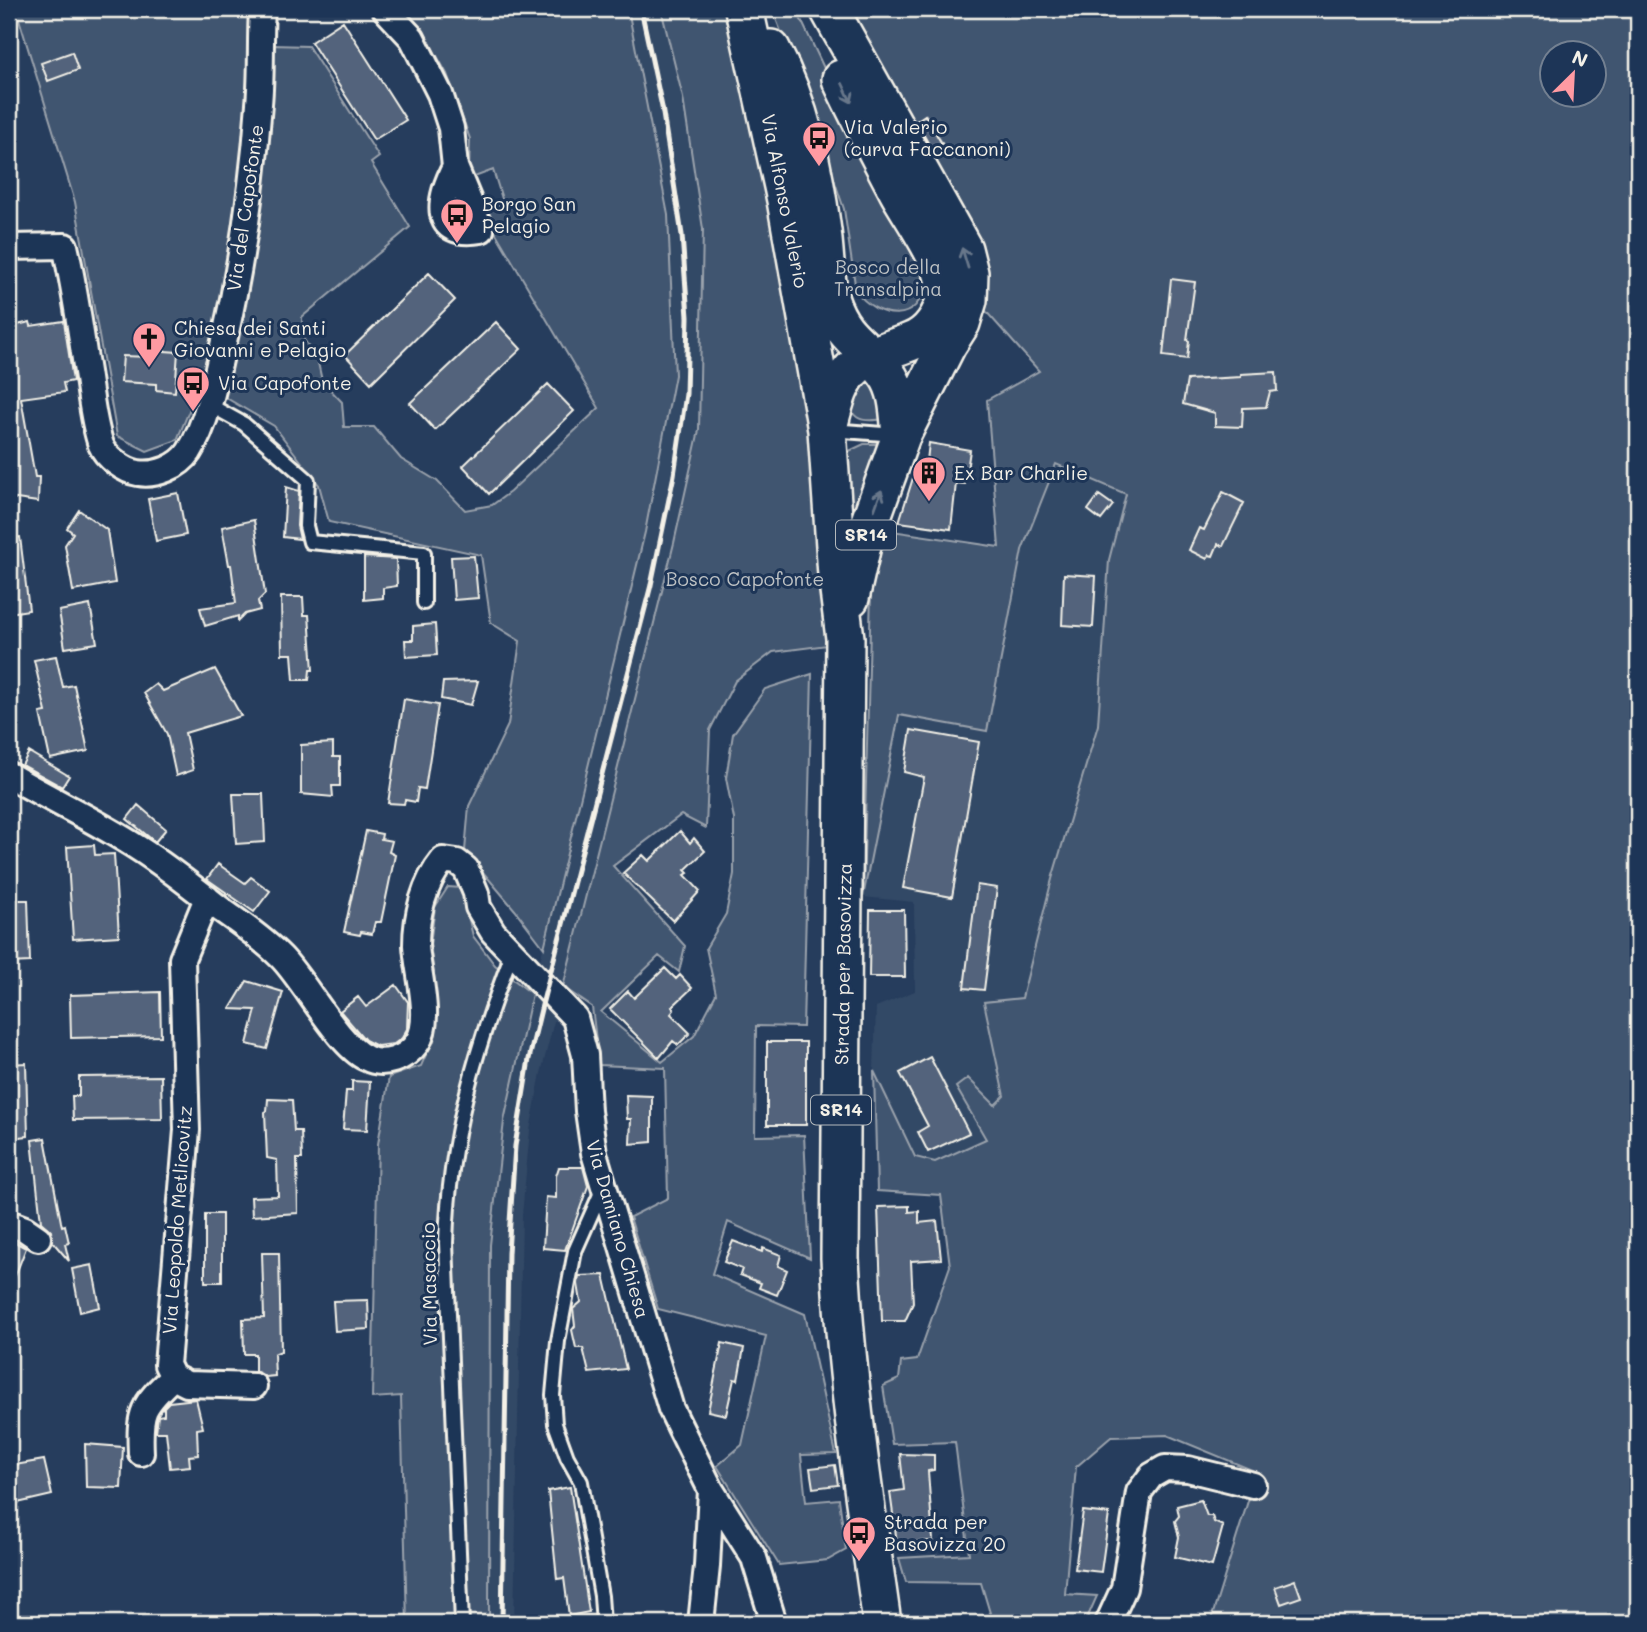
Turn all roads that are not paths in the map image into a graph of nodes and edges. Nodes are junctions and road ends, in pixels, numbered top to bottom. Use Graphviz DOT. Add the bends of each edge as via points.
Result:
graph roads {
  1 [pos="262,9"];
  2 [pos="385,9"];
  3 [pos="744,9"];
  4 [pos="749,9"];
  5 [pos="807,9"];
  6 [pos="829,9"];
  7 [pos="455,167"];
  8 [pos="822,231"];
  9 [pos="9,247"];
  10 [pos="805,307"];
  11 [pos="943,330"];
  12 [pos="872,358"];
  13 [pos="208,404"];
  14 [pos="827,430"];
  15 [pos="901,436"];
  16 [pos="424,603"];
  17 [pos="845,638"];
  18 [pos="9,775"];
  19 [pos="207,898"];
  20 [pos="512,953"];
  21 [pos="604,1186"];
  22 [pos="9,1223"];
  23 [pos="38,1238"];
  24 [pos="173,1377"];
  25 [pos="254,1386"];
  26 [pos="141,1453"];
  27 [pos="1253,1485"];
  28 [pos="711,1490"];
  29 [pos="462,1623"];
  30 [pos="603,1623"];
  31 [pos="701,1623"];
  32 [pos="774,1623"];
  33 [pos="882,1623"];
  34 [pos="1108,1623"];
  1 -- 13 [label="street, Via del Capofonte" via="259,105 244,232 230,317"];
  2 -- 7 [label="street" via="412,38 440,94 451,128"];
  3 -- 10 [label="main road, Via Alfonso Valerio"];
  4 -- 8 [label="main road, Via Alfonso Valerio" via="782,69 803,130"];
  5 -- 11 [label="main road, one-way" via="943,275"];
  11 -- 6 [label="main road, one-way" via="961,323 968,300 969,273 963,249"];
  8 -- 11 [label="main road" via="835,284 859,321 886,331"];
  8 -- 12 [label="main road, Via Alfonso Valerio" via="826,283 836,319"];
  9 -- 13 [label="street, Via del Capofonte" via="65,246 94,417 102,447 120,466 138,473 176,466 189,452"];
  10 -- 12 [label="main road, Via Alfonso Valerio" via="829,339 847,352"];
  10 -- 14 [label="main road, Strada per Basovizza"];
  11 -- 12 [label="main road" via="933,326 924,335"];
  11 -- 15 [label="main road, Strada per Basovizza"];
  12 -- 14 [label="main road, Strada per Basovizza" via="846,378"];
  12 -- 15 [label="main road, Strada per Basovizza" via="888,374 897,397"];
  13 -- 16 [label="lane" via="244,424 308,480 310,542 424,553"];
  14 -- 15 [label="lane"];
  14 -- 17 [label="main road, Strada per Basovizza / SR14"];
  17 -- 15 [label="main road, Strada per Basovizza / SR14, one-way" via="863,541"];
  17 -- 33 [label="main road, Strada per Basovizza / SR14" via="840,1258 852,1416"];
  18 -- 19 [label="street, Via Damiano Chiesa" via="137,848"];
  19 -- 20 [label="street, Via Damiano Chiesa" via="282,958 364,1058 384,1063 402,1057 417,1044 425,1027 416,942 426,887 443,860 466,869 478,907"];
  19 -- 24 [label="street, Via Leopoldo Metlicovitz" via="182,958 187,1130 167,1366"];
  20 -- 21 [label="street, Via Damiano Chiesa" via="575,1018 585,1055 594,1153"];
  20 -- 29 [label="lane, Via Masaccio" via="467,1088 447,1202"];
  21 -- 28 [label="street, Via Damiano Chiesa" via="671,1409"];
  21 -- 30 [label="lane" via="575,1251 553,1395 555,1424 581,1482"];
  22 -- 23 [label="street"];
  24 -- 25 [label="street" via="187,1384"];
  24 -- 26 [label="street" via="145,1408 140,1423"];
  27 -- 34 [label="street" via="1188,1469 1165,1468 1151,1476 1139,1492 1124,1588"];
  28 -- 31 [label="street"];
  28 -- 32 [label="street, Via Damiano Chiesa" via="754,1558"];
}
